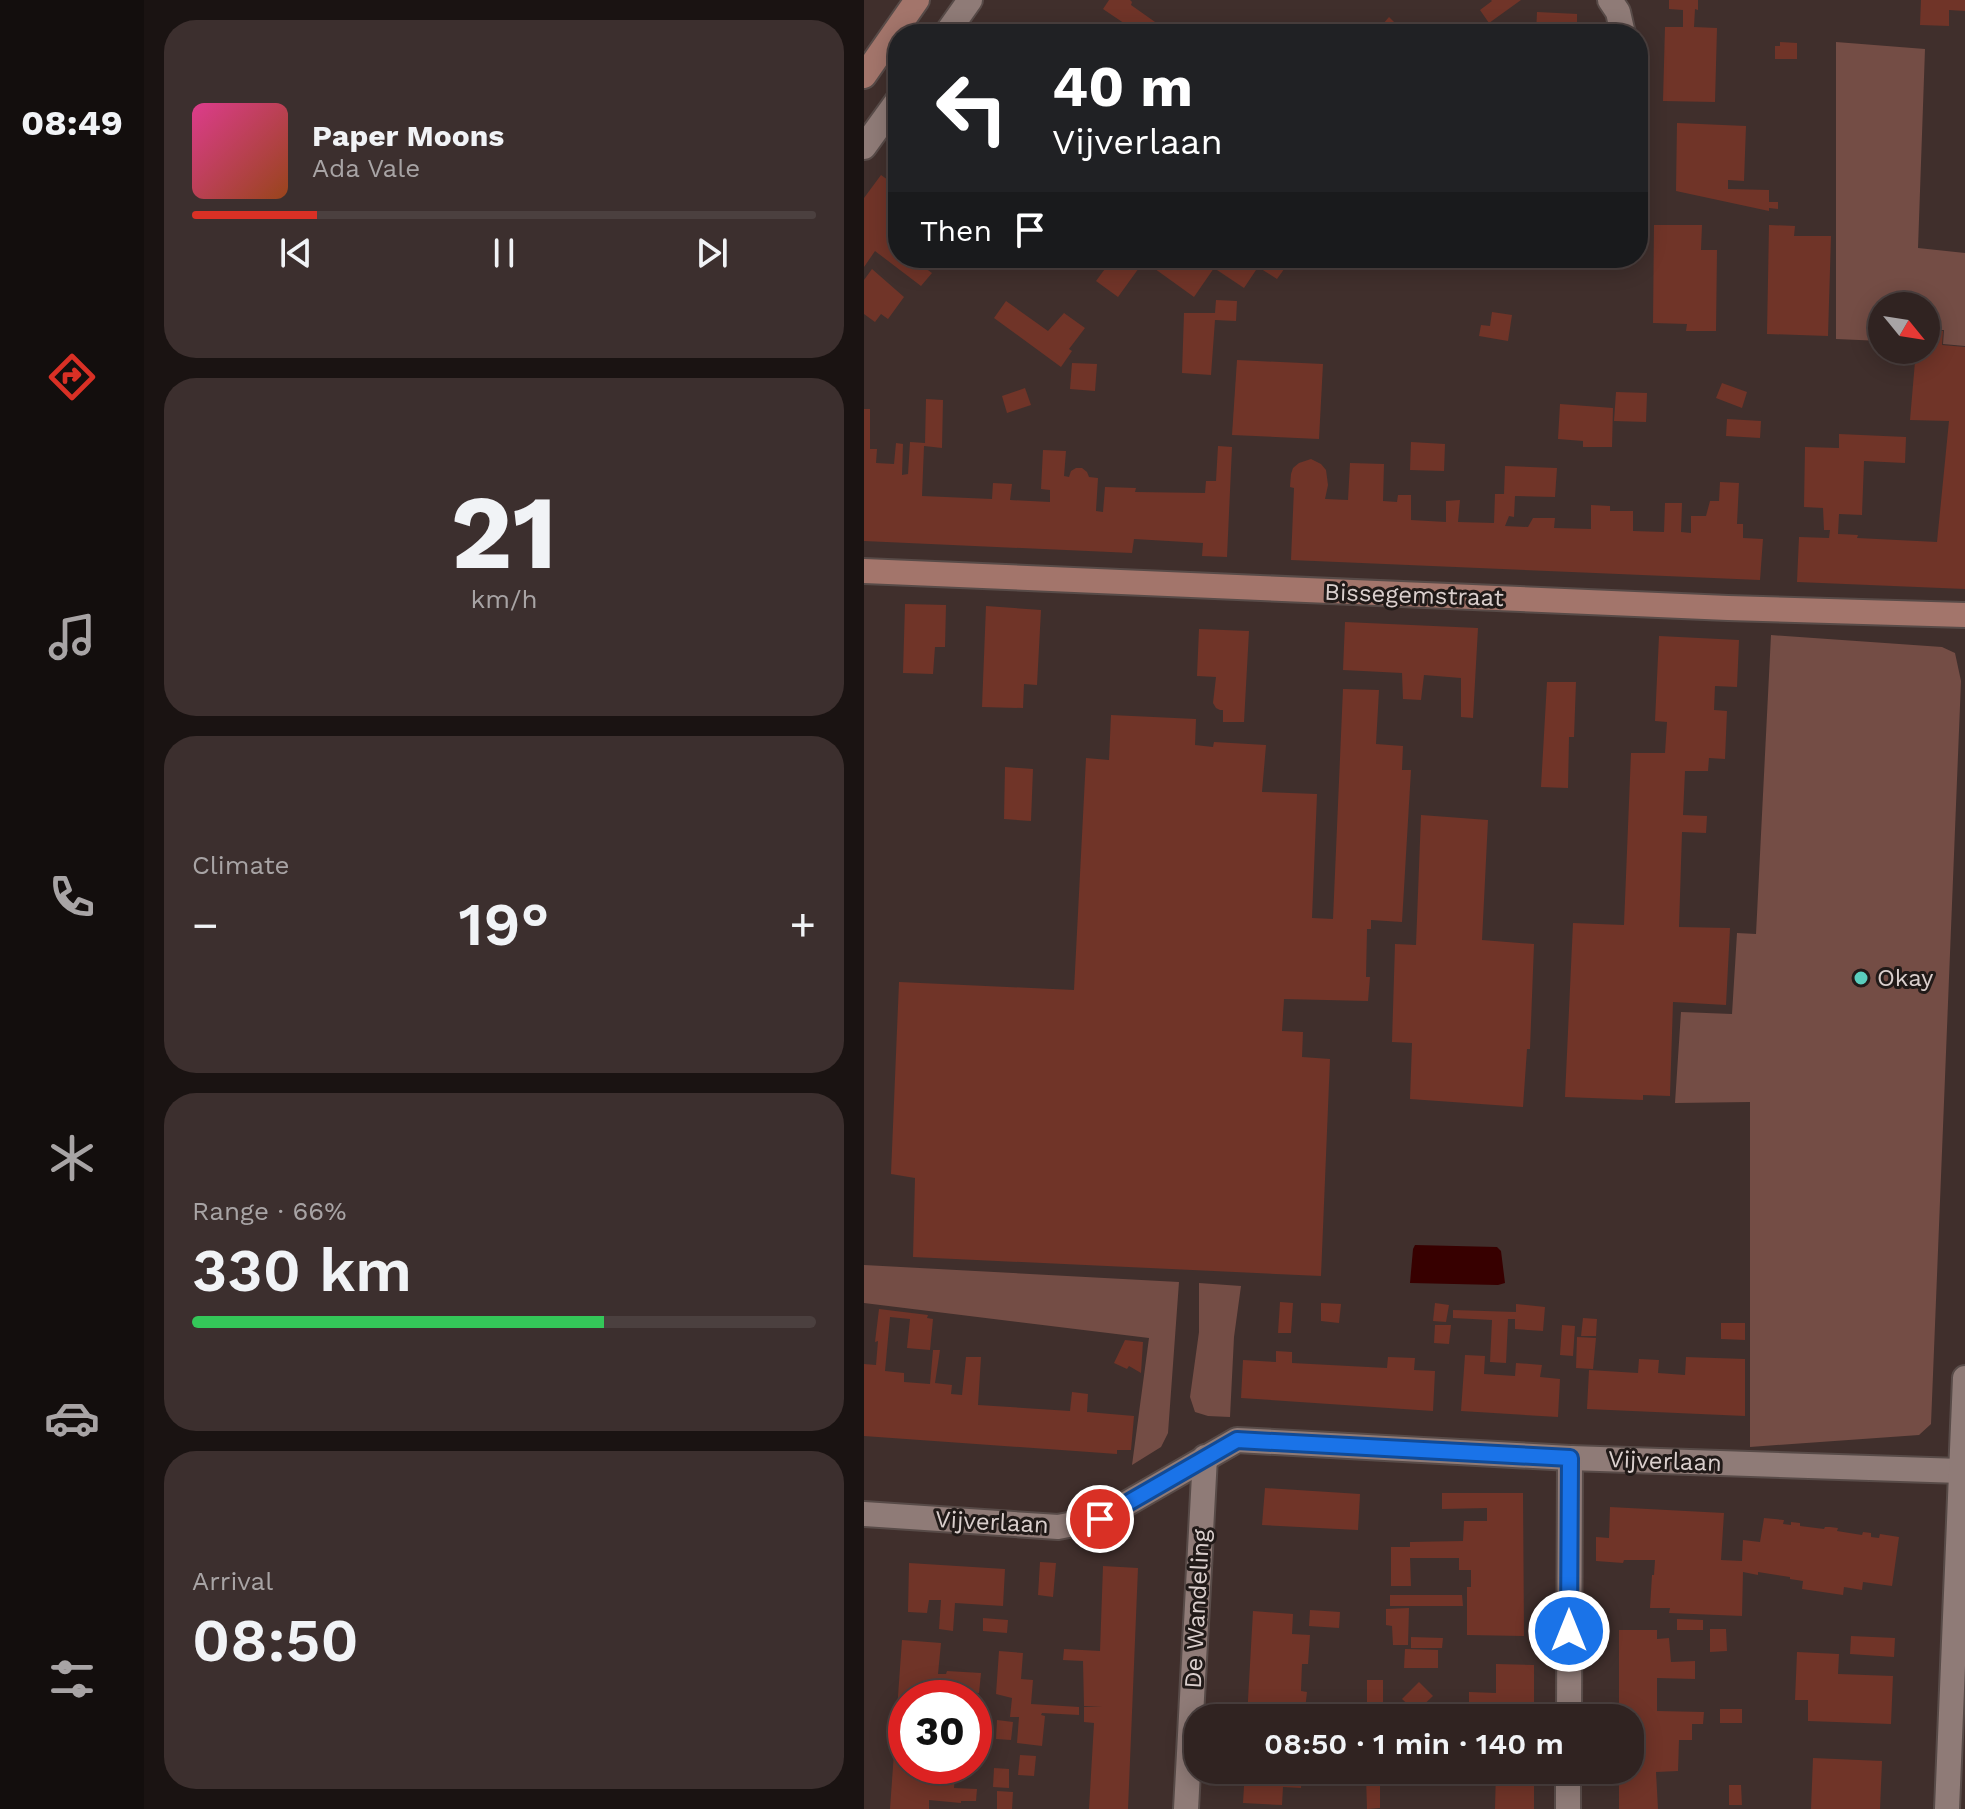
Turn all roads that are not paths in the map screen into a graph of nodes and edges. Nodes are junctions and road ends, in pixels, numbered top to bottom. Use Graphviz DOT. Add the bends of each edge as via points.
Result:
graph roads {
  1 [pos="917,0"];
  2 [pos="970,0"];
  3 [pos="1610,0"];
  4 [pos="900,24"];
  5 [pos="953,24"];
  6 [pos="1621,24"];
  7 [pos="888,42"];
  8 [pos="864,76"];
  9 [pos="888,114"];
  10 [pos="864,147"];
  11 [pos="864,571"];
  12 [pos="1965,615"];
  13 [pos="1965,1378"];
  14 [pos="1205,1457"];
  15 [pos="1570,1458"];
  16 [pos="1961,1471"];
  17 [pos="864,1514"];
  18 [pos="1569,1704"];
  19 [pos="1568,1784"];
  20 [pos="1186,1809"];
  21 [pos="1568,1809"];
  22 [pos="1947,1809"];
  1 -- 4 [label="street"];
  2 -- 5 [label="street"];
  3 -- 6 [label="street"];
  7 -- 8 [label="street"];
  9 -- 10 [label="street"];
  11 -- 12 [label="street, Bissegemstraat"];
  13 -- 16 [label="street"];
  14 -- 15 [label="street, Vijverlaan" via="1237,1440"];
  14 -- 17 [label="street, Vijverlaan" via="1100,1519 1058,1527"];
  14 -- 20 [label="street, De Wandeling"];
  15 -- 16 [label="street, Vijverlaan"];
  15 -- 18 [label="street"];
  16 -- 22 [label="street"];
  19 -- 21 [label="street"];
}
